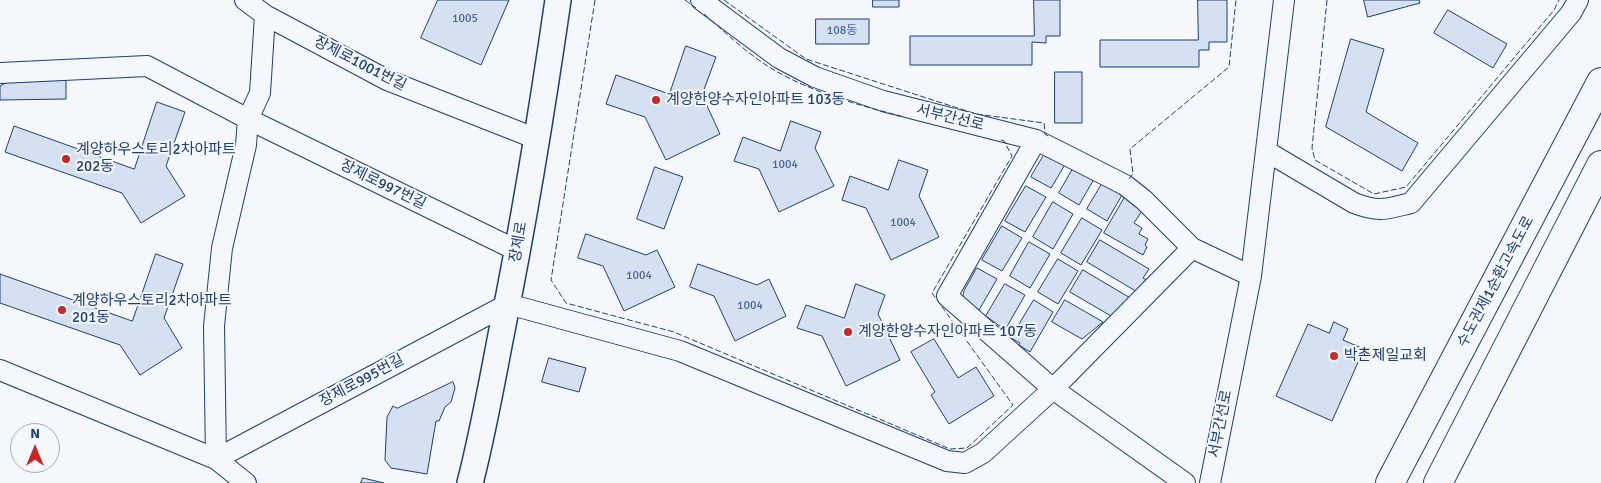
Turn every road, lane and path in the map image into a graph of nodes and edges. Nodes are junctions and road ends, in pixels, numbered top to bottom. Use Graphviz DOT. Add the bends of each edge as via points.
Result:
graph roads {
  1 [pos="245,0"];
  2 [pos="558,0"];
  3 [pos="701,0"];
  4 [pos="1284,0"];
  5 [pos="1578,0"];
  6 [pos="264,14"];
  7 [pos="0,73"];
  8 [pos="1601,82"];
  9 [pos="248,119"];
  10 [pos="537,139"];
  11 [pos="1036,140"];
  12 [pos="1266,151"];
  13 [pos="1601,165"];
  14 [pos="1192,248"];
  15 [pos="518,251"];
  16 [pos="1251,276"];
  17 [pos="508,304"];
  18 [pos="0,370"];
  19 [pos="1053,389"];
  20 [pos="216,459"];
  21 [pos="246,483"];
  22 [pos="470,483"];
  23 [pos="1185,483"];
  24 [pos="1210,483"];
  25 [pos="1390,483"];
  26 [pos="1438,483"];
  1 -- 6 [label="street, 장제로1001번길"];
  2 -- 10 [label="main road, 장제로"];
  3 -- 11 [label="street, 서부간선로" via="779,58 815,77 883,101"];
  4 -- 12 [label="street, 서부간선로"];
  5 -- 12 [label="street" via="1571,13 1411,203 1381,211 1369,209"];
  6 -- 9 [label="street" via="260,93"];
  6 -- 10 [label="street, 장제로1001번길" via="387,80"];
  7 -- 9 [label="street, 장제로997번길" via="147,66"];
  8 -- 25 [label="highway, 수도권제1순환고속도로"];
  9 -- 15 [label="street, 장제로997번길"];
  9 -- 20 [label="street" via="246,145 222,248 214,326"];
  10 -- 15 [label="main road, 장제로"];
  11 -- 14 [label="street, 서부간선로" via="1125,185"];
  11 -- 19 [label="street" via="947,296"];
  12 -- 16 [label="street, 서부간선로"];
  13 -- 26 [label="highway"];
  14 -- 16 [label="street, 서부간선로"];
  14 -- 19 [label="street"];
  15 -- 17 [label="main road, 장제로"];
  16 -- 24 [label="street, 서부간선로"];
  17 -- 19 [label="street" via="680,352 947,462 965,463 983,453"];
  17 -- 20 [label="street, 장제로995번길"];
  17 -- 22 [label="main road, 장제로"];
  18 -- 20 [label="street"];
  19 -- 23 [label="street"];
  20 -- 21 [label="street"];
}
